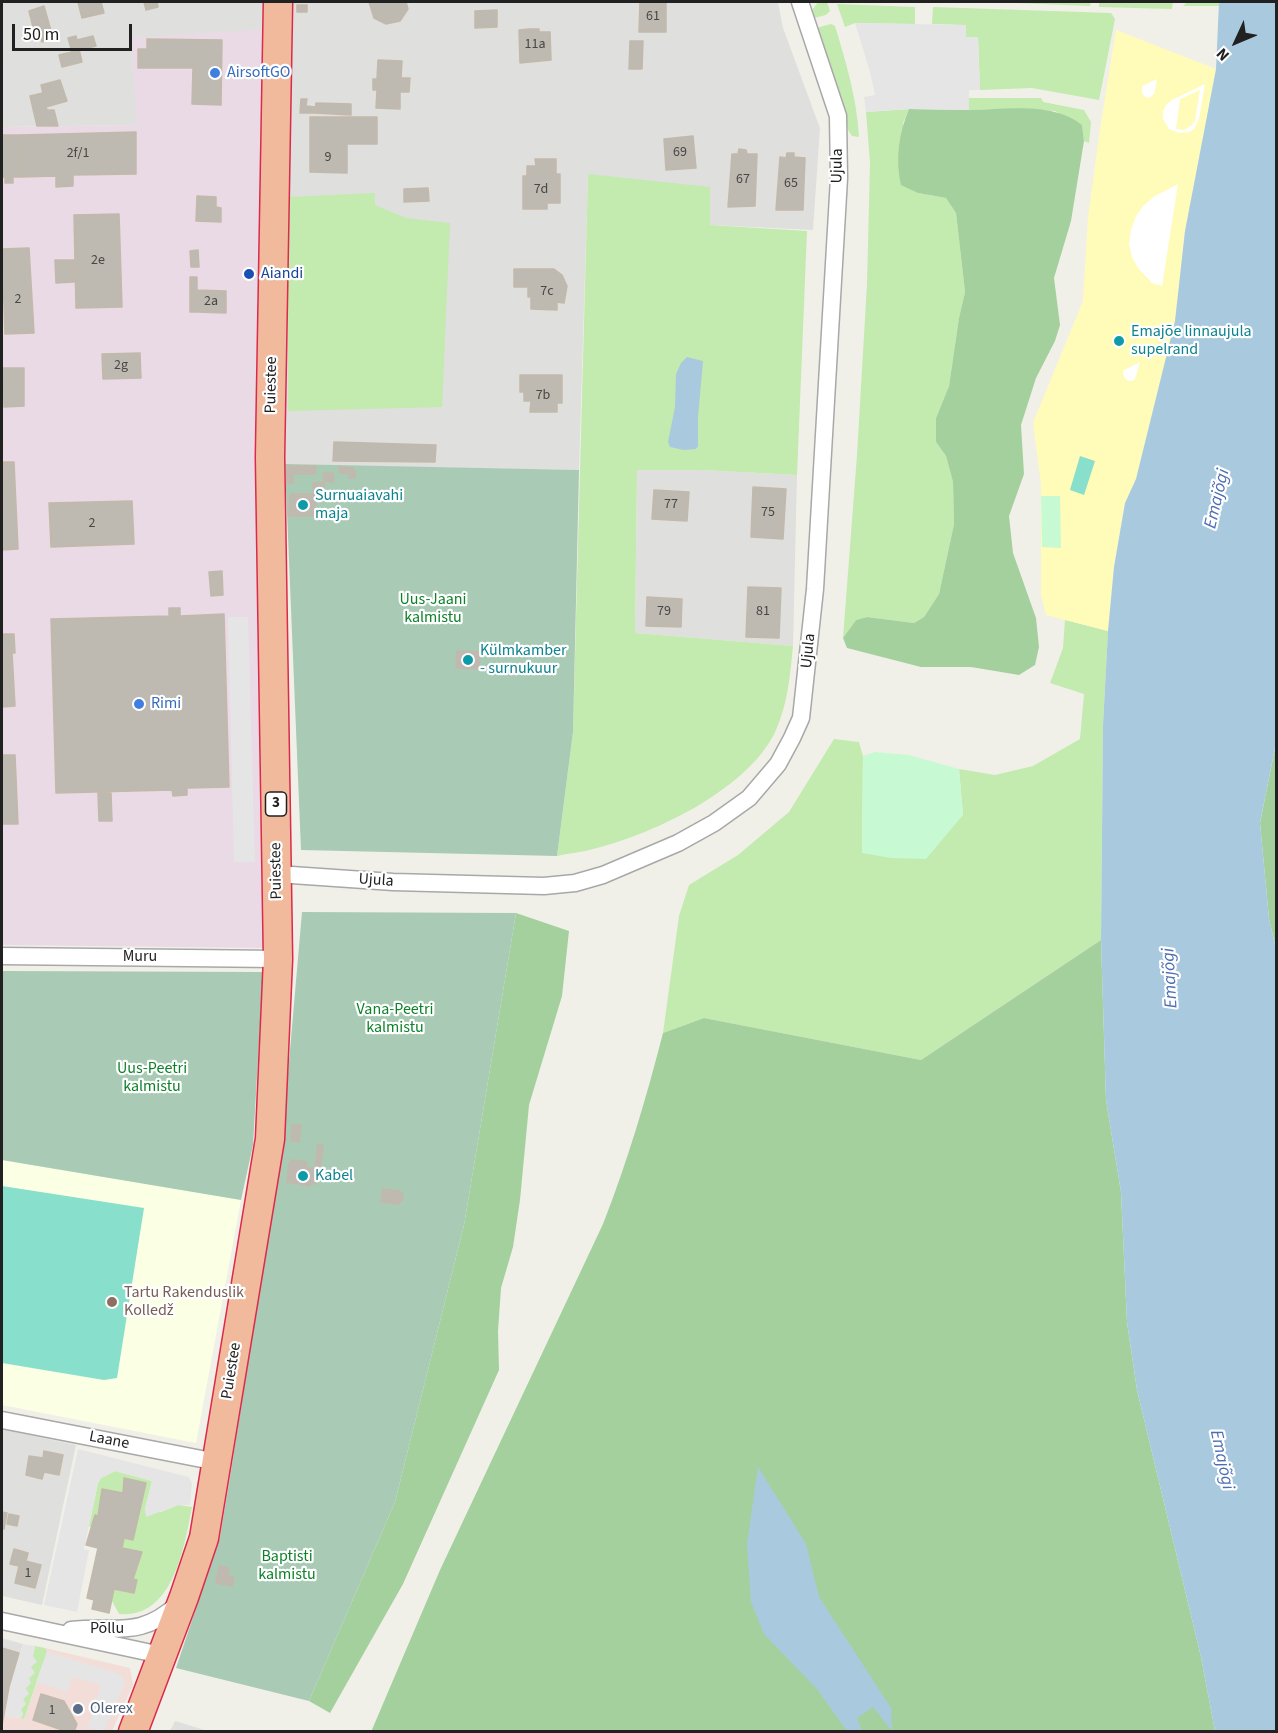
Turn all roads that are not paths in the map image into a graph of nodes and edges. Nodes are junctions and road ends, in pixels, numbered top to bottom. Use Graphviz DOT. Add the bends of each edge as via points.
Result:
graph roads {
  1 [pos="278,2"];
  2 [pos="800,2"];
  3 [pos="277,874"];
  4 [pos="2,956"];
  5 [pos="279,959"];
  6 [pos="2,1420"];
  7 [pos="217,1462"];
  8 [pos="184,1597"];
  9 [pos="2,1621"];
  10 [pos="55,1632"];
  11 [pos="161,1655"];
  12 [pos="133,1731"];
  1 -- 3 [label="highway, Puiestee / 3" via="270,457"];
  2 -- 3 [label="street, Ujula" via="838,116 838,178 810,646 801,718 778,764 748,798 714,823 678,843 575,883 544,886 393,882"];
  3 -- 5 [label="highway, Puiestee / 3"];
  4 -- 5 [label="street, Muru"];
  5 -- 7 [label="highway, Puiestee / 3" via="270,1139"];
  6 -- 7 [label="street, Laane"];
  7 -- 8 [label="highway, Puiestee / 3" via="204,1538"];
  8 -- 10 [label="street, Põllu" via="164,1616 140,1628"];
  8 -- 11 [label="highway, Puiestee / 3"];
  9 -- 10 [label="street, Põllu"];
  10 -- 11 [label="street, Põllu"];
  11 -- 12 [label="highway, 3"];
}
